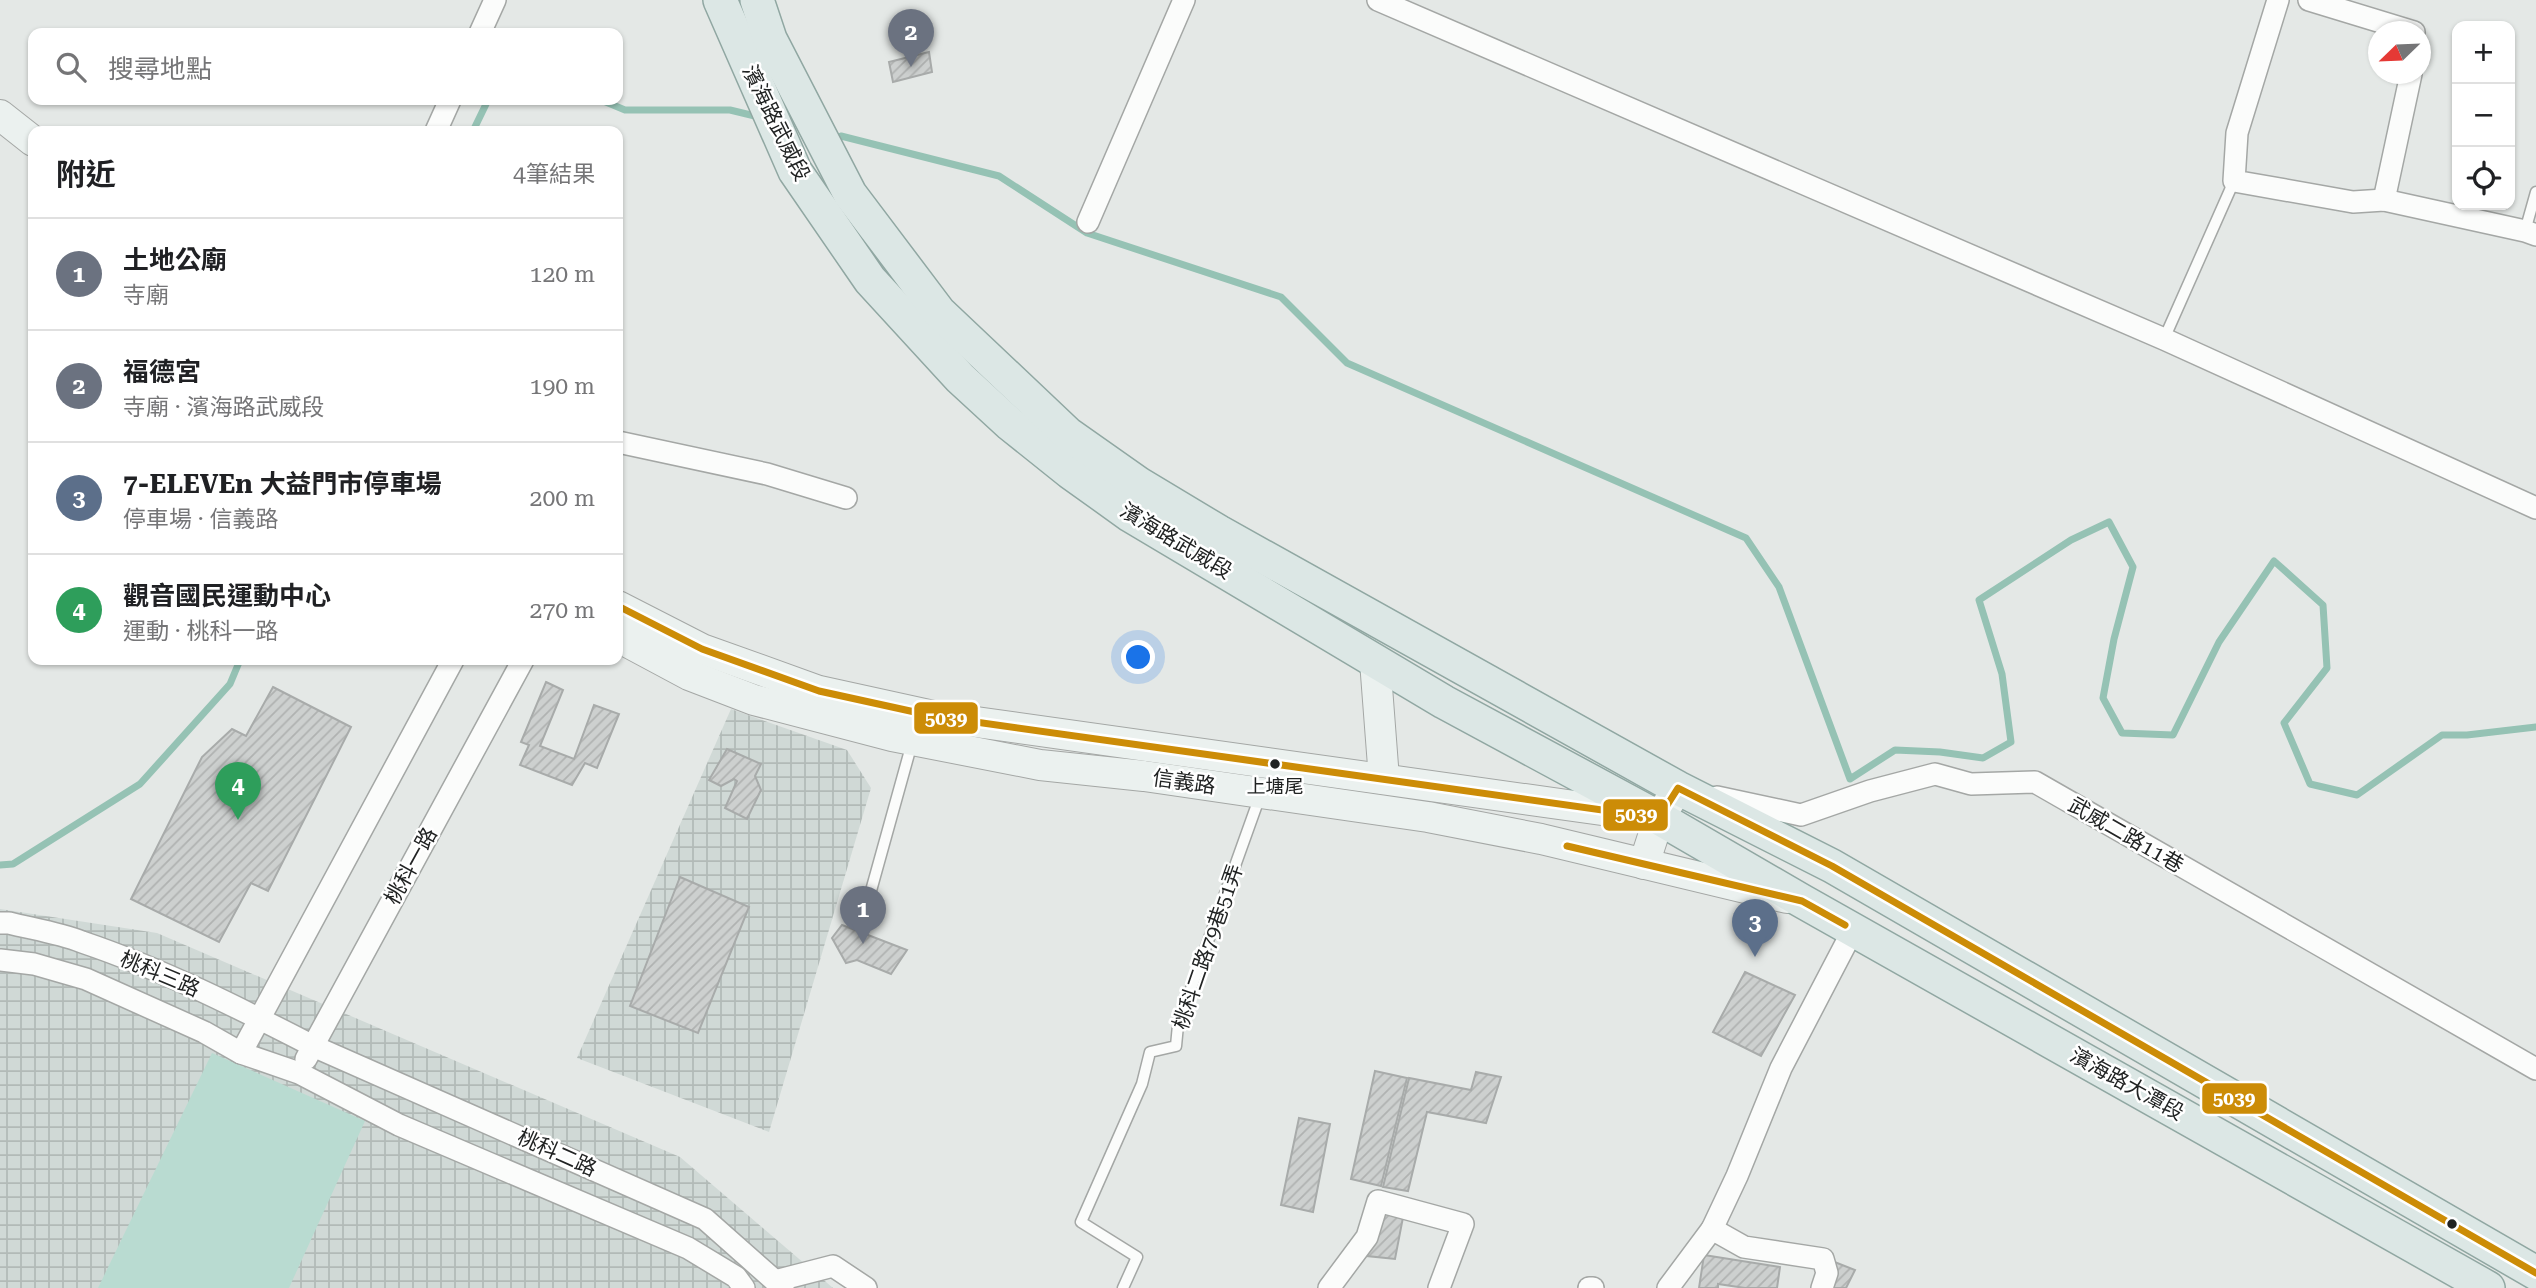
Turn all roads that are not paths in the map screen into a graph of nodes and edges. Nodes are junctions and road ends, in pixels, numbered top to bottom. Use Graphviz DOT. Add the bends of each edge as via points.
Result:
graph roads {
  1 [pos="495,0"];
  2 [pos="720,0"];
  3 [pos="757,0"];
  4 [pos="1184,0"];
  5 [pos="1378,0"];
  6 [pos="2278,0"];
  7 [pos="2309,0"];
  8 [pos="2378,21"];
  9 [pos="482,28"];
  10 [pos="2409,84"];
  11 [pos="448,105"];
  12 [pos="438,126"];
  13 [pos="15,127"];
  14 [pos="28,150"];
  15 [pos="2234,181"];
  16 [pos="2536,192"];
  17 [pos="2384,200"];
  18 [pos="1088,222"];
  19 [pos="2530,233"];
  20 [pos="2164,340"];
  21 [pos="623,443"];
  22 [pos="846,498"];
  23 [pos="2536,508"];
  24 [pos="623,609"];
  25 [pos="623,640"];
  26 [pos="1375,661"];
  27 [pos="450,665"];
  28 [pos="520,665"];
  29 [pos="914,726"];
  30 [pos="1384,779"];
  31 [pos="1678,788"];
  32 [pos="1261,793"];
  33 [pos="1659,818"];
  34 [pos="1644,864"];
  35 [pos="1802,901"];
  36 [pos="864,916"];
  37 [pos="0,923"];
  38 [pos="1853,930"];
  39 [pos="0,960"];
  40 [pos="260,1018"];
  41 [pos="313,1046"];
  42 [pos="241,1053"];
  43 [pos="2536,1069"];
  44 [pos="299,1073"];
  45 [pos="1712,1229"];
  46 [pos="2536,1273"];
  47 [pos="779,1285"];
  48 [pos="1445,1286"];
  49 [pos="744,1288"];
  50 [pos="866,1288"];
  51 [pos="1122,1288"];
  52 [pos="1329,1288"];
  53 [pos="1668,1288"];
  54 [pos="1822,1288"];
  55 [pos="2488,1288"];
  1 -- 9 [label="street"];
  2 -- 26 [label="main road, 濱海路武威段" via="795,171 870,280 960,378 1010,424 1130,515"];
  3 -- 31 [label="main road, 濱海路武威段" via="770,39 850,194 939,312 1068,434 1219,532"];
  4 -- 18 [label="street"];
  5 -- 20 [label="street"];
  6 -- 15 [label="street" via="2237,133"];
  7 -- 8 [label="street"];
  10 -- 17 [label="street"];
  11 -- 12 [label="street"];
  13 -- 14 [label="main road"];
  15 -- 17 [label="street" via="2353,202"];
  15 -- 20 [label="lane"];
  16 -- 19 [label="lane"];
  17 -- 19 [label="street"];
  20 -- 23 [label="street"];
  21 -- 22 [label="street" via="767,474"];
  24 -- 29 [label="main road, 信義路" via="702,649"];
  25 -- 29 [label="main road, 信義路" via="689,675 754,700 823,720"];
  26 -- 30 [label="main road"];
  26 -- 33 [label="main road, 濱海路武威段"];
  27 -- 40 [label="street"];
  28 -- 41 [label="street, 桃科一路"];
  29 -- 30 [label="main road, 信義路"];
  29 -- 32 [label="main road, 信義路" via="1040,765"];
  29 -- 36 [label="lane"];
  30 -- 33 [label="main road, 信義路"];
  31 -- 33 [label="main road"];
  31 -- 43 [label="street, 武威二路11巷" via="1801,815 1935,774 1971,783 2035,782"];
  31 -- 46 [label="main road, 濱海路大潭段" via="1832,866"];
  32 -- 34 [label="main road, 信義路" via="1428,817"];
  32 -- 51 [label="lane, 桃科二路79巷51弄" via="1178,1025 1176,1046 1150,1052 1142,1084 1081,1222 1137,1257"];
  33 -- 34 [label="main road"];
  33 -- 35 [label="main road, 濱海路武威段"];
  34 -- 35 [label="main road, 信義路"];
  35 -- 38 [label="main road, 濱海路大潭段"];
  37 -- 40 [label="street, 桃科三路" via="81,941"];
  38 -- 45 [label="street" via="1781,1068"];
  38 -- 55 [label="main road, 濱海路大潭段"];
  39 -- 42 [label="street, 桃科三路" via="86,979"];
  40 -- 41 [label="street, 桃科三路"];
  40 -- 42 [label="street"];
  41 -- 44 [label="street, 桃科一路"];
  41 -- 47 [label="street, 桃科二路" via="705,1219"];
  42 -- 44 [label="street, 桃科三路"];
  44 -- 49 [label="street, 桃科二路" via="399,1125 688,1248"];
  45 -- 53 [label="street"];
  45 -- 54 [label="street" via="1744,1247 1823,1259 1827,1273"];
  47 -- 50 [label="street" via="833,1266"];
  48 -- 52 [label="street" via="1463,1224 1378,1201 1367,1237"];
}
